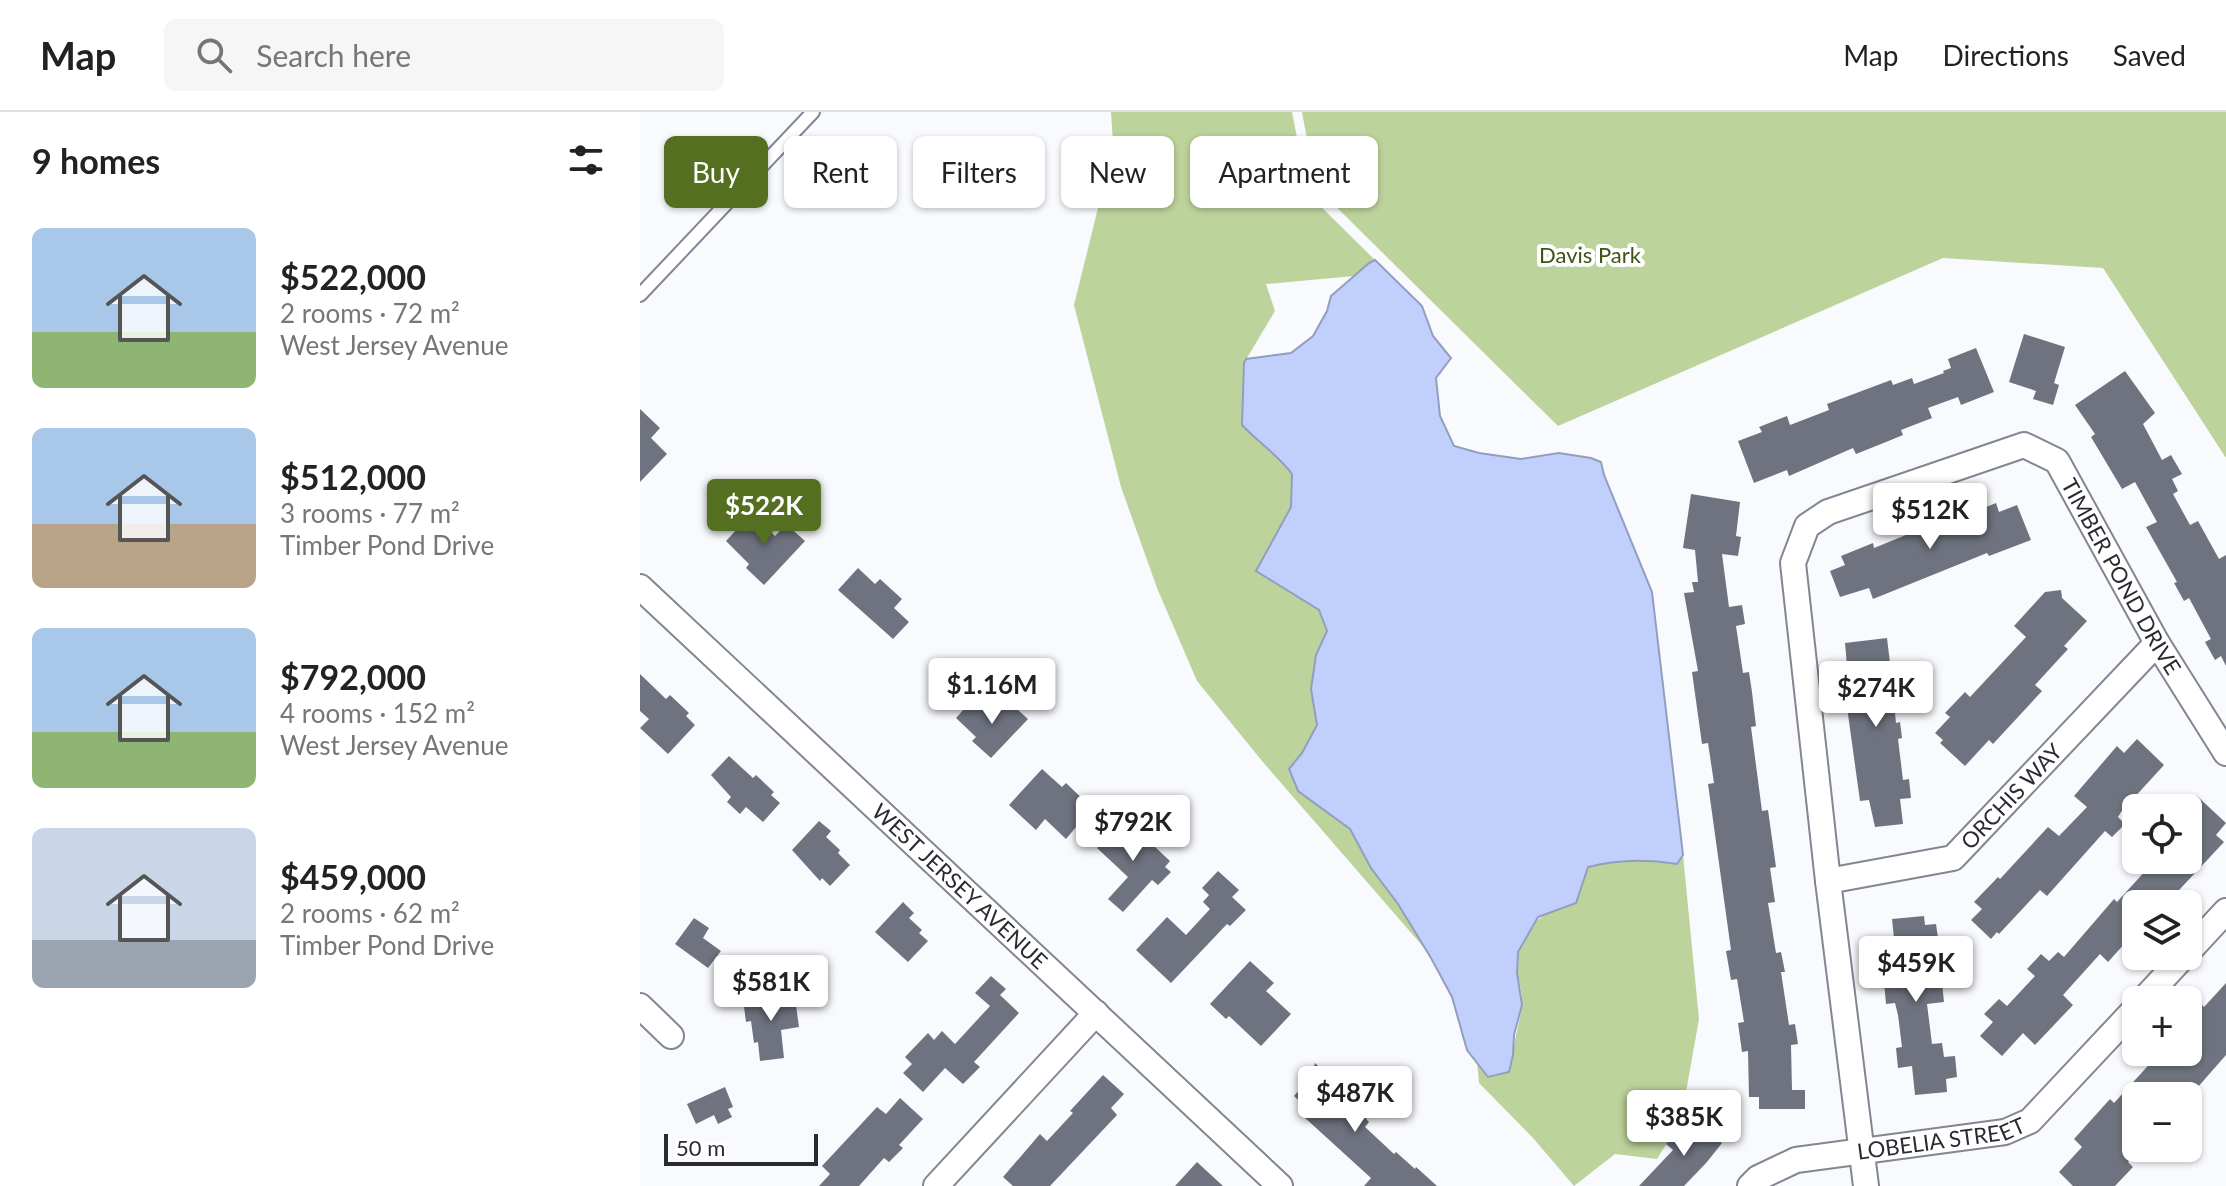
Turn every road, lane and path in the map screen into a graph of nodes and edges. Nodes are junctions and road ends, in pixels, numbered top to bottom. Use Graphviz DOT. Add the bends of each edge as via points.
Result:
graph roads {
  1 [pos="813,112"];
  2 [pos="640,295"];
  3 [pos="640,587"];
  4 [pos="2157,643"];
  5 [pos="2226,753"];
  6 [pos="1828,881"];
  7 [pos="2226,911"];
  8 [pos="2202,937"];
  9 [pos="2171,970"];
  10 [pos="2156,986"];
  11 [pos="640,1006"];
  12 [pos="1096,1013"];
  13 [pos="2122,1023"];
  14 [pos="671,1036"];
  15 [pos="1863,1150"];
  16 [pos="936,1186"];
  17 [pos="1280,1186"];
  18 [pos="1750,1186"];
  19 [pos="1866,1186"];
  1 -- 2 [label="lane"];
  3 -- 12 [label="street, WEST JERSEY AVENUE"];
  4 -- 5 [label="street, TIMBER POND DRIVE"];
  4 -- 6 [label="street, ORCHIS WAY" via="1953,858"];
  4 -- 6 [label="street, TIMBER POND DRIVE" via="2057,461 2024,445 1828,512 1807,526 1793,563"];
  6 -- 15 [label="street, TIMBER POND DRIVE"];
  7 -- 8 [label="street"];
  9 -- 10 [label="street"];
  11 -- 14 [label="street"];
  12 -- 16 [label="street"];
  12 -- 17 [label="street, WEST JERSEY AVENUE"];
  13 -- 15 [label="street, LOBELIA STREET" via="2030,1121 2005,1132"];
  15 -- 18 [label="street, LOBELIA STREET" via="1796,1160"];
  15 -- 19 [label="street, TIMBER POND DRIVE"];
}
